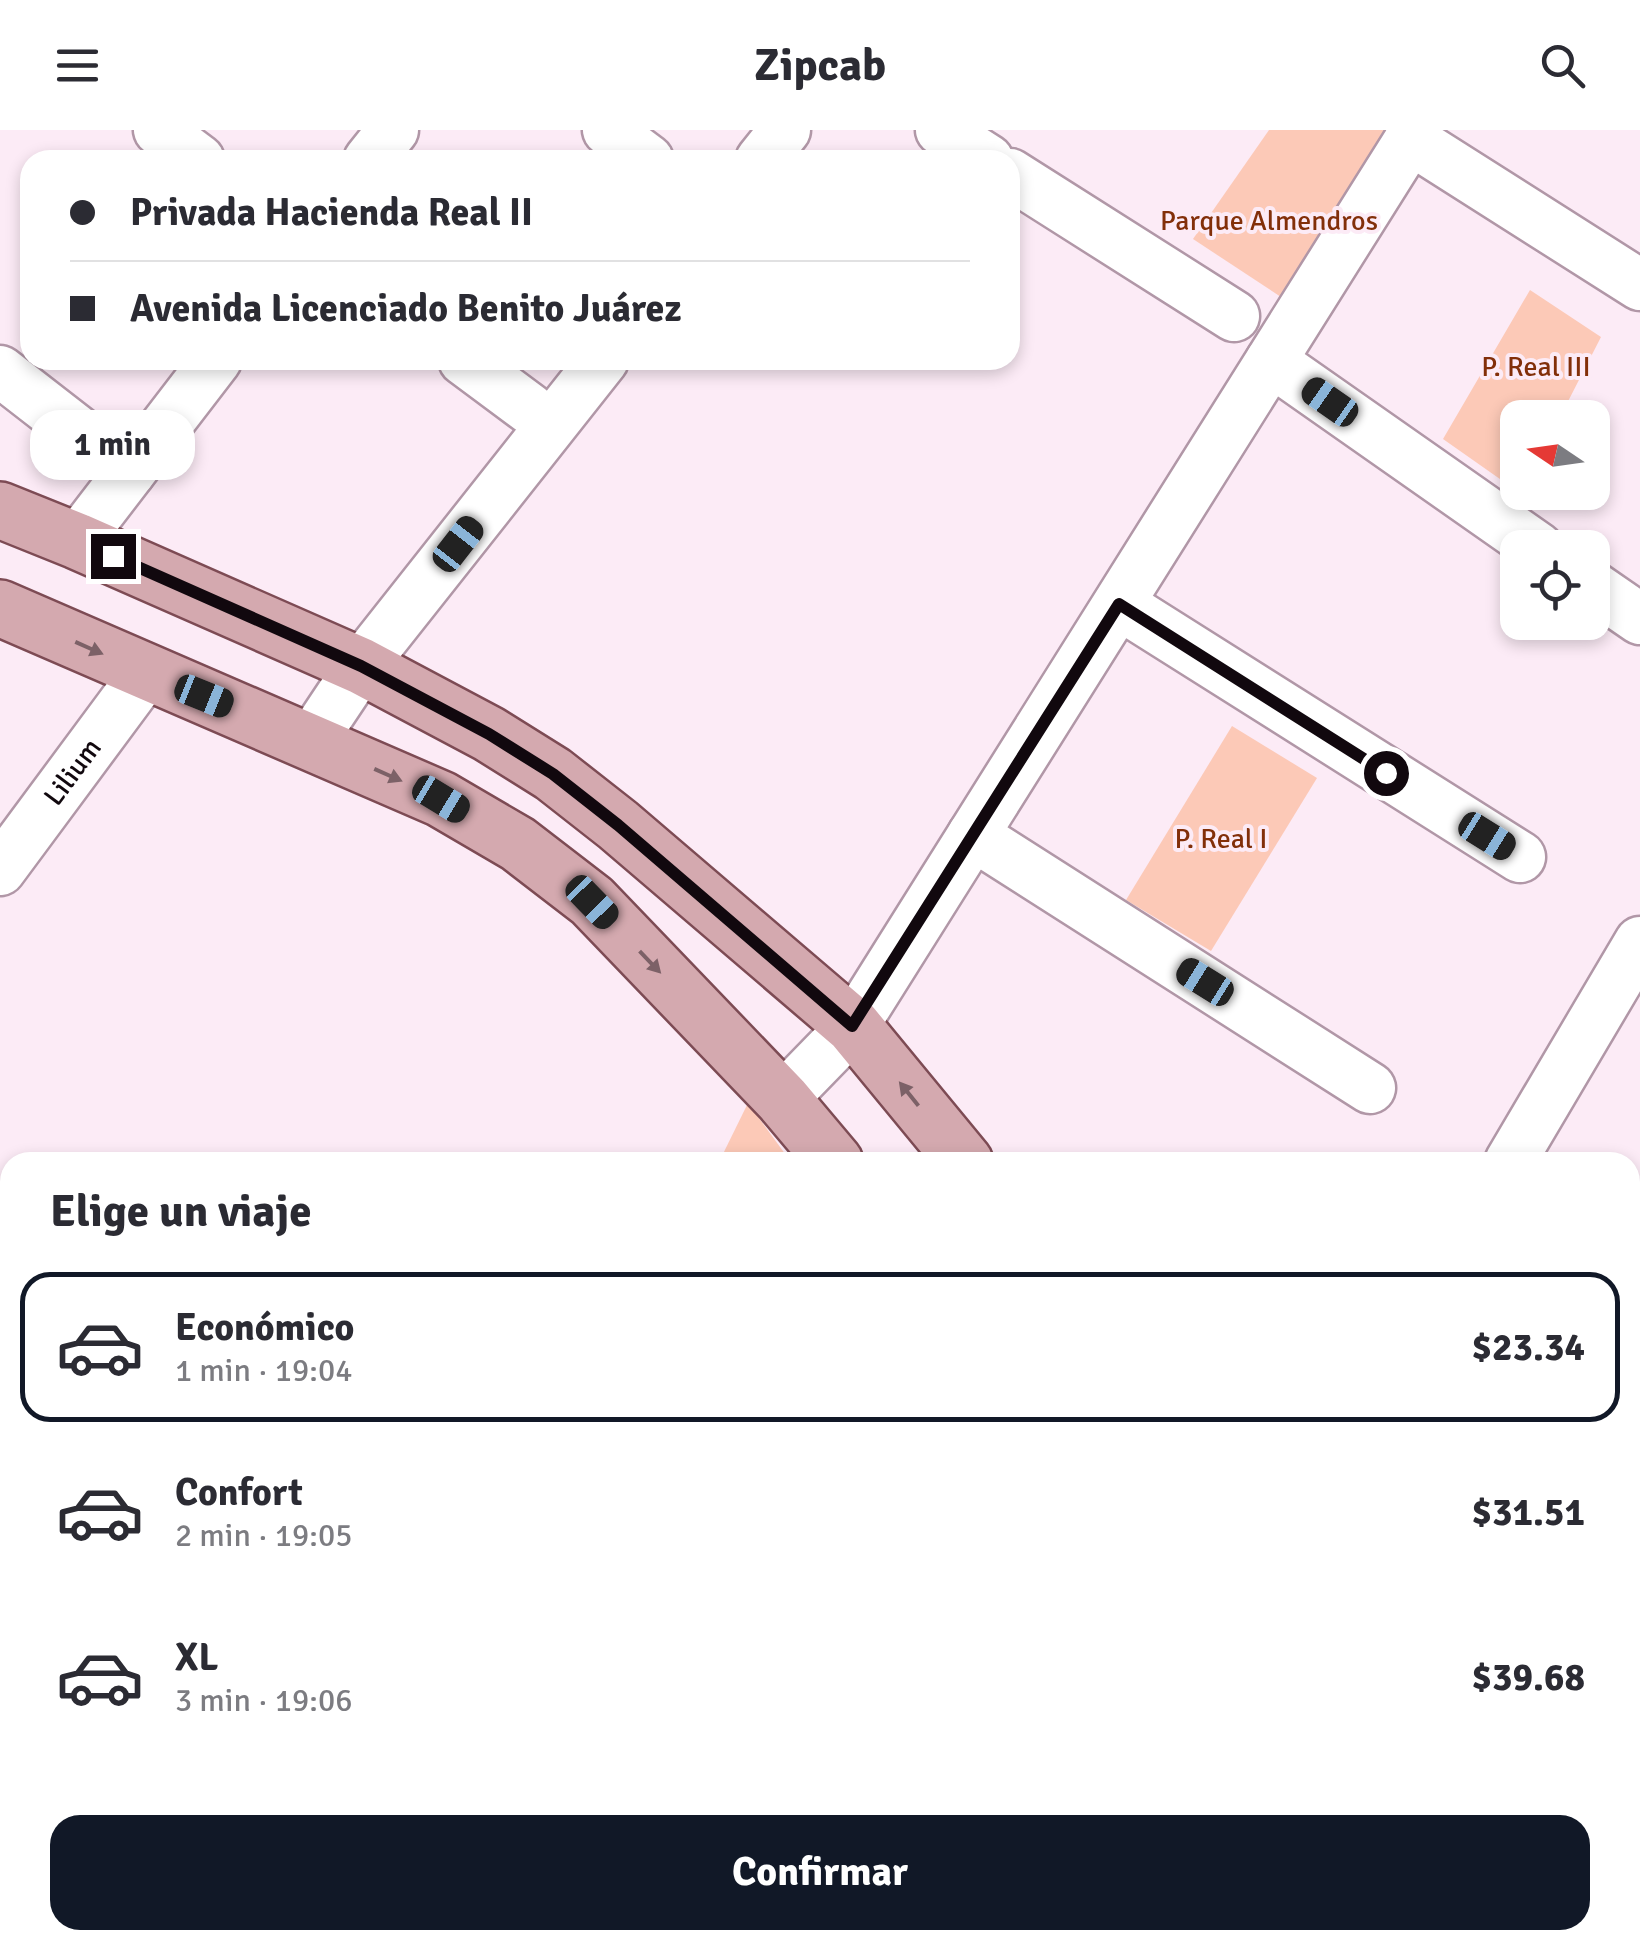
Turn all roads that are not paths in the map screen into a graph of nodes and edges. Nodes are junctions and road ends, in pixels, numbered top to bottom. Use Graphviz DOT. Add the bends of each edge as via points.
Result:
graph roads {
  1 [pos="160,130"];
  2 [pos="392,130"];
  3 [pos="608,130"];
  4 [pos="785,130"];
  5 [pos="941,130"];
  6 [pos="1413,135"];
  7 [pos="186,150"];
  8 [pos="377,150"];
  9 [pos="635,150"];
  10 [pos="769,150"];
  11 [pos="972,150"];
  12 [pos="1020,180"];
  13 [pos="1640,285"];
  14 [pos="1234,316"];
  15 [pos="1271,361"];
  16 [pos="208,370"];
  17 [pos="477,370"];
  18 [pos="595,370"];
  19 [pos="0,371"];
  20 [pos="530,409"];
  21 [pos="130,472"];
  22 [pos="0,510"];
  23 [pos="1512,530"];
  24 [pos="77,541"];
  25 [pos="1610,598"];
  26 [pos="1119,604"];
  27 [pos="0,608"];
  28 [pos="1640,619"];
  29 [pos="361,666"];
  30 [pos="146,673"];
  31 [pos="311,741"];
  32 [pos="973,835"];
  33 [pos="1520,857"];
  34 [pos="0,870"];
  35 [pos="1640,942"];
  36 [pos="852,1026"];
  37 [pos="1370,1088"];
  38 [pos="782,1099"];
  39 [pos="827,1152"];
  40 [pos="956,1152"];
  41 [pos="1516,1152"];
  1 -- 7 [label="street"];
  2 -- 8 [label="street"];
  3 -- 9 [label="street"];
  4 -- 10 [label="street"];
  5 -- 11 [label="street"];
  6 -- 13 [label="street"];
  6 -- 15 [label="street"];
  12 -- 14 [label="street"];
  15 -- 23 [label="street"];
  15 -- 26 [label="street"];
  16 -- 21 [label="street"];
  17 -- 20 [label="street"];
  18 -- 29 [label="street"];
  19 -- 21 [label="street"];
  21 -- 24 [label="street"];
  22 -- 24 [label="main road"];
  24 -- 29 [label="main road"];
  25 -- 28 [label="street"];
  26 -- 32 [label="street"];
  26 -- 33 [label="street"];
  27 -- 30 [label="main road, one-way"];
  29 -- 31 [label="street"];
  29 -- 36 [label="main road" via="553,774"];
  30 -- 31 [label="main road"];
  30 -- 34 [label="street, Lilium"];
  31 -- 38 [label="main road, one-way" via="441,799 518,844 592,902"];
  32 -- 36 [label="street"];
  32 -- 37 [label="street"];
  35 -- 41 [label="street"];
  36 -- 38 [label="street"];
  40 -- 36 [label="main road, one-way"];
  38 -- 39 [label="main road"];
}
